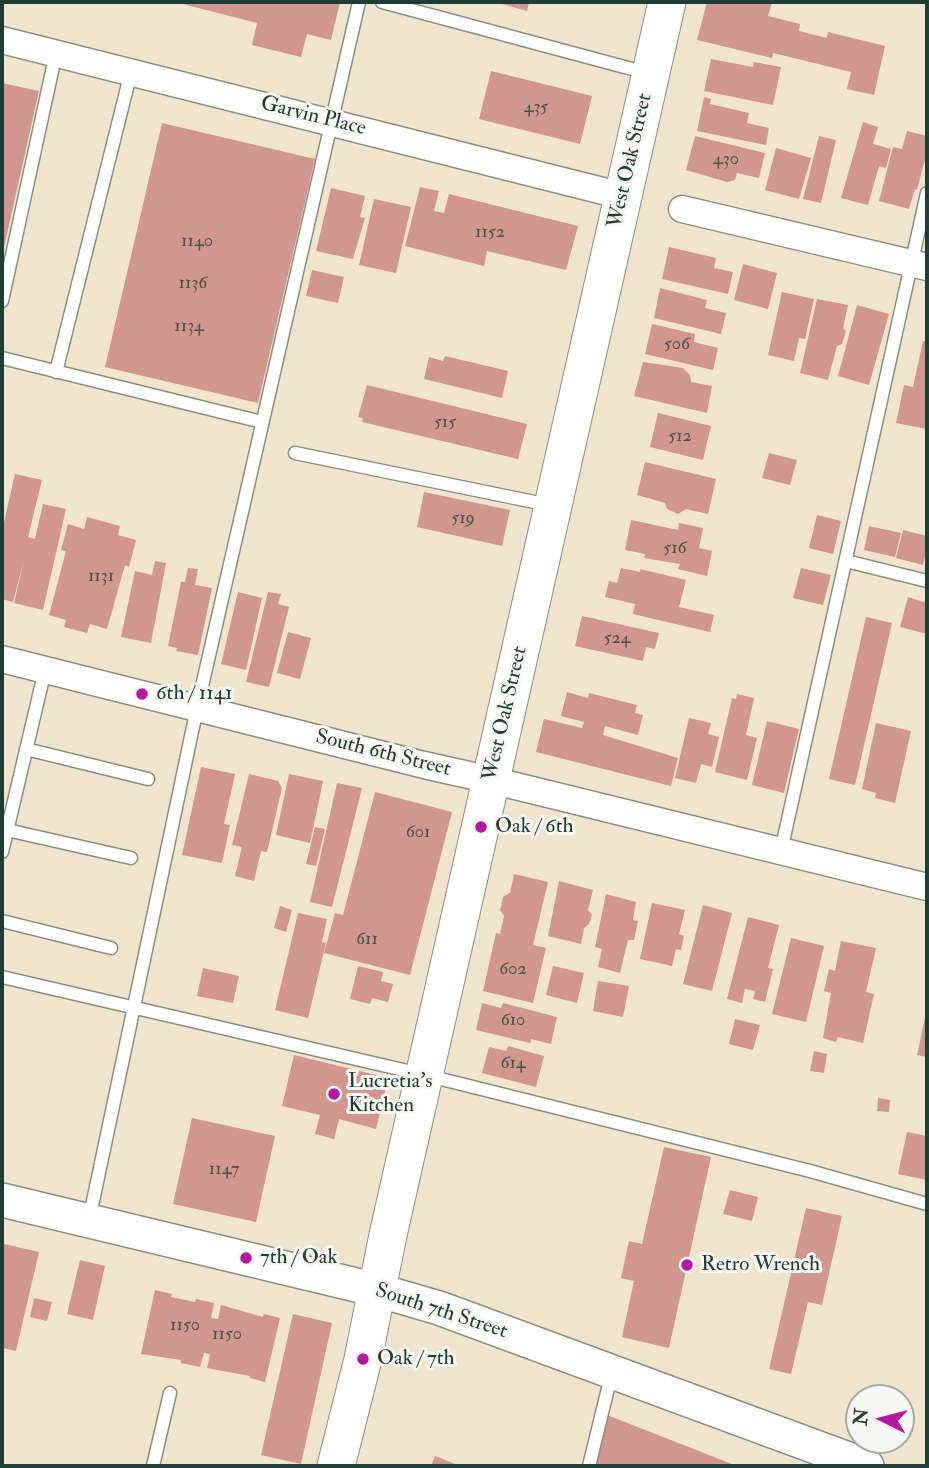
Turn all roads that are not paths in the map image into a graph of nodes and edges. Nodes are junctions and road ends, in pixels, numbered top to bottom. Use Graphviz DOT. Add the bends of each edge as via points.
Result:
graph roads {
  1 [pos="359,2"];
  2 [pos="382,2"];
  3 [pos="667,2"];
  4 [pos="2,40"];
  5 [pos="56,53"];
  6 [pos="131,72"];
  7 [pos="651,74"];
  8 [pos="330,121"];
  9 [pos="927,193"];
  10 [pos="623,196"];
  11 [pos="682,209"];
  12 [pos="919,265"];
  13 [pos="2,301"];
  14 [pos="2,358"];
  15 [pos="57,372"];
  16 [pos="262,422"];
  17 [pos="295,453"];
  18 [pos="553,506"];
  19 [pos="846,561"];
  20 [pos="927,581"];
  21 [pos="2,659"];
  22 [pos="45,670"];
  23 [pos="197,708"];
  24 [pos="26,749"];
  25 [pos="148,779"];
  26 [pos="491,780"];
  27 [pos="7,830"];
  28 [pos="2,851"];
  29 [pos="781,851"];
  30 [pos="131,858"];
  31 [pos="927,887"];
  32 [pos="2,921"];
  33 [pos="111,948"];
  34 [pos="2,976"];
  35 [pos="134,1009"];
  36 [pos="425,1075"];
  37 [pos="2,1200"];
  38 [pos="927,1204"];
  39 [pos="89,1221"];
  40 [pos="377,1290"];
  41 [pos="612,1372"];
  42 [pos="170,1394"];
  43 [pos="850,1463"];
  44 [pos="153,1466"];
  45 [pos="336,1466"];
  46 [pos="589,1466"];
  1 -- 8 [label="lane"];
  2 -- 7 [label="lane"];
  3 -- 7 [label="main road, West Oak Street"];
  4 -- 5 [label="street, Garvin Place"];
  5 -- 6 [label="street, Garvin Place"];
  5 -- 13 [label="lane"];
  6 -- 8 [label="street, Garvin Place"];
  6 -- 15 [label="lane"];
  7 -- 10 [label="main road, West Oak Street"];
  8 -- 10 [label="street, Garvin Place"];
  8 -- 16 [label="lane"];
  9 -- 12 [label="lane"];
  10 -- 18 [label="main road, West Oak Street"];
  11 -- 12 [label="street"];
  12 -- 19 [label="lane"];
  14 -- 15 [label="lane"];
  15 -- 16 [label="lane"];
  16 -- 23 [label="lane"];
  17 -- 18 [label="lane"];
  18 -- 26 [label="main road, West Oak Street"];
  19 -- 20 [label="lane"];
  19 -- 29 [label="lane"];
  21 -- 22 [label="street, South 6th Street"];
  22 -- 23 [label="street, South 6th Street"];
  22 -- 24 [label="lane"];
  23 -- 26 [label="street, South 6th Street"];
  23 -- 35 [label="lane"];
  24 -- 25 [label="lane"];
  24 -- 27 [label="lane"];
  26 -- 29 [label="street, South 6th Street"];
  26 -- 36 [label="main road, West Oak Street"];
  27 -- 28 [label="lane"];
  27 -- 30 [label="lane"];
  29 -- 31 [label="street, South 6th Street"];
  32 -- 33 [label="lane"];
  34 -- 35 [label="lane"];
  35 -- 36 [label="lane"];
  35 -- 39 [label="lane"];
  36 -- 38 [label="lane"];
  36 -- 40 [label="main road, West Oak Street"];
  37 -- 39 [label="street, South 7th Street"];
  39 -- 40 [label="street, South 7th Street"];
  40 -- 41 [label="street, South 7th Street"];
  40 -- 45 [label="main road, West Oak Street"];
  41 -- 43 [label="street, South 7th Street"];
  41 -- 46 [label="lane"];
  42 -- 44 [label="lane"];
}
